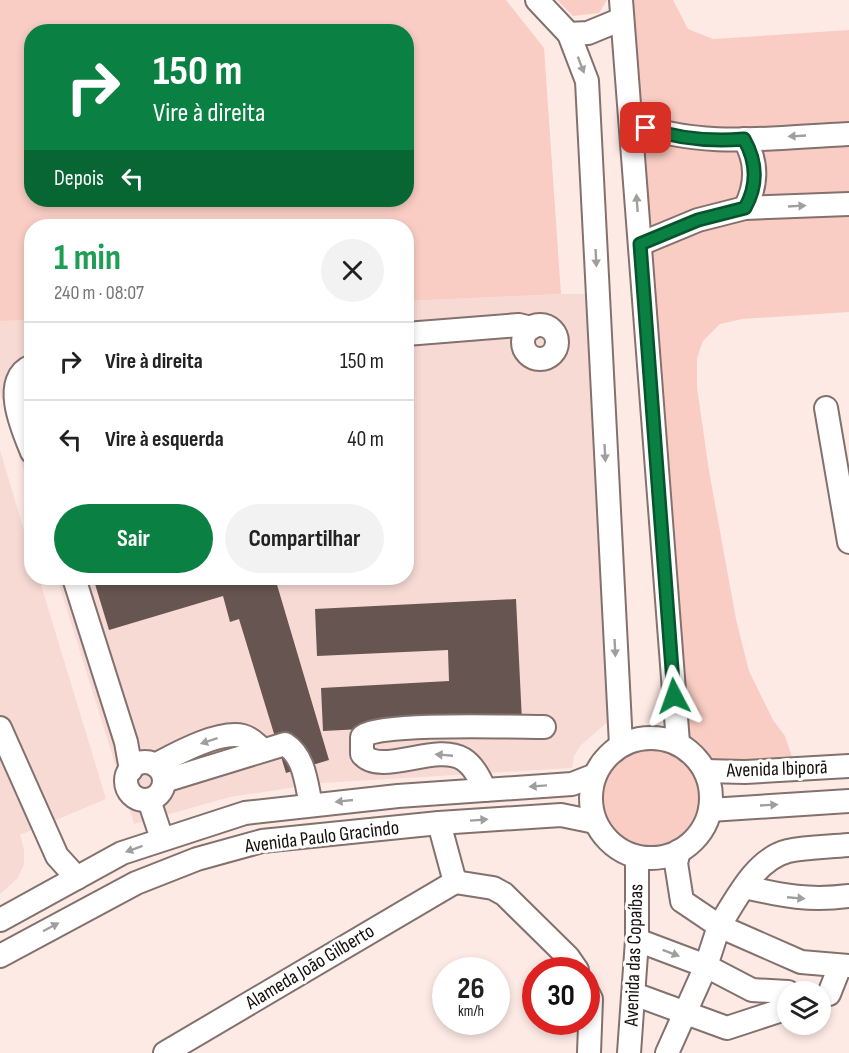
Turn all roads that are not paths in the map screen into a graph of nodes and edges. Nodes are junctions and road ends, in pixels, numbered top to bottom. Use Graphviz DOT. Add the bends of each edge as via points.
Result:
graph roads {
  1 [pos="537,0"];
  2 [pos="621,10"];
  3 [pos="569,34"];
  4 [pos="631,122"];
  5 [pos="849,134"];
  6 [pos="744,139"];
  7 [pos="849,204"];
  8 [pos="745,208"];
  9 [pos="640,244"];
  10 [pos="414,333"];
  11 [pos="527,334"];
  12 [pos="24,371"];
  13 [pos="825,408"];
  14 [pos="24,431"];
  15 [pos="849,542"];
  16 [pos="77,585"];
  17 [pos="544,727"];
  18 [pos="0,728"];
  19 [pos="678,743"];
  20 [pos="621,745"];
  21 [pos="849,766"];
  22 [pos="149,770"];
  23 [pos="705,771"];
  24 [pos="595,775"];
  25 [pos="485,790"];
  26 [pos="149,800"];
  27 [pos="849,801"];
  28 [pos="311,805"];
  29 [pos="710,810"];
  30 [pos="595,822"];
  31 [pos="439,823"];
  32 [pos="162,838"];
  33 [pos="849,845"];
  34 [pos="680,851"];
  35 [pos="637,856"];
  36 [pos="77,878"];
  37 [pos="454,882"];
  38 [pos="745,887"];
  39 [pos="849,896"];
  40 [pos="0,920"];
  41 [pos="719,926"];
  42 [pos="637,940"];
  43 [pos="0,956"];
  44 [pos="568,957"];
  45 [pos="706,966"];
  46 [pos="845,966"];
  47 [pos="777,991"];
  48 [pos="831,993"];
  49 [pos="634,994"];
  50 [pos="685,1012"];
  51 [pos="777,1012"];
  52 [pos="590,1035"];
  53 [pos="165,1053"];
  54 [pos="589,1053"];
  55 [pos="629,1053"];
  56 [pos="667,1053"];
  1 -- 3 [label="street"];
  2 -- 3 [label="street" via="588,33"];
  2 -- 4 [label="street"];
  3 -- 20 [label="street, one-way" via="587,81"];
  4 -- 6 [label="street" via="682,138"];
  9 -- 4 [label="street, one-way"];
  5 -- 6 [label="street, one-way"];
  6 -- 8 [label="street" via="755,169 753,190"];
  8 -- 7 [label="street, one-way"];
  8 -- 9 [label="street" via="690,223"];
  9 -- 19 [label="street"];
  10 -- 11 [label="street" via="519,325"];
  12 -- 14 [label="street" via="15,388"];
  13 -- 15 [label="street"];
  16 -- 22 [label="street" via="126,742"];
  25 -- 17 [label="street, one-way" via="462,758 436,754 375,762 362,754 362,737 375,730 405,728"];
  18 -- 36 [label="street" via="57,856"];
  19 -- 20 [label="street" via="649,738"];
  19 -- 23 [label="street" via="694,755"];
  20 -- 24 [label="street" via="605,758"];
  21 -- 23 [label="street, Avenida Ibiporã"];
  22 -- 26 [label="street" via="160,793"];
  22 -- 26 [label="street" via="126,782 131,794"];
  22 -- 28 [label="street" via="189,776 285,744 295,750"];
  23 -- 29 [label="street" via="711,790"];
  24 -- 25 [label="street, Avenida Paulo Gracindo, one-way" via="572,784"];
  24 -- 30 [label="street" via="591,799"];
  25 -- 28 [label="street, Avenida Paulo Gracindo, one-way"];
  26 -- 32 [label="street"];
  29 -- 27 [label="street, Avenida Ibiporã, one-way"];
  28 -- 32 [label="street, Avenida Paulo Gracindo" via="245,813"];
  29 -- 34 [label="street" via="694,840"];
  31 -- 30 [label="street, Avenida Paulo Gracindo, one-way" via="561,815"];
  30 -- 35 [label="street" via="605,838 620,850"];
  31 -- 37 [label="street"];
  43 -- 31 [label="street, Avenida Paulo Gracindo, one-way" via="136,883 197,859 262,841"];
  32 -- 36 [label="street, Avenida Paulo Gracindo, one-way" via="122,853"];
  33 -- 38 [label="street" via="771,857"];
  34 -- 35 [label="street" via="666,856"];
  34 -- 41 [label="street" via="676,863 682,901"];
  35 -- 42 [label="street, Avenida das Copaíbas"];
  36 -- 40 [label="street, Avenida Paulo Gracindo"];
  37 -- 44 [label="street" via="493,888 504,894"];
  37 -- 53 [label="street, Alameda João Gilberto"];
  38 -- 39 [label="street, one-way" via="792,898"];
  38 -- 41 [label="street"];
  41 -- 45 [label="street"];
  41 -- 46 [label="street" via="801,962"];
  42 -- 45 [label="street, one-way"];
  42 -- 49 [label="street, Avenida das Copaíbas"];
  45 -- 47 [label="street" via="752,990"];
  45 -- 50 [label="street"];
  46 -- 48 [label="street"];
  49 -- 50 [label="street"];
  49 -- 55 [label="street, Avenida das Copaíbas"];
  50 -- 51 [label="street" via="728,1028"];
  50 -- 56 [label="street"];
  52 -- 54 [label="street"];
}
